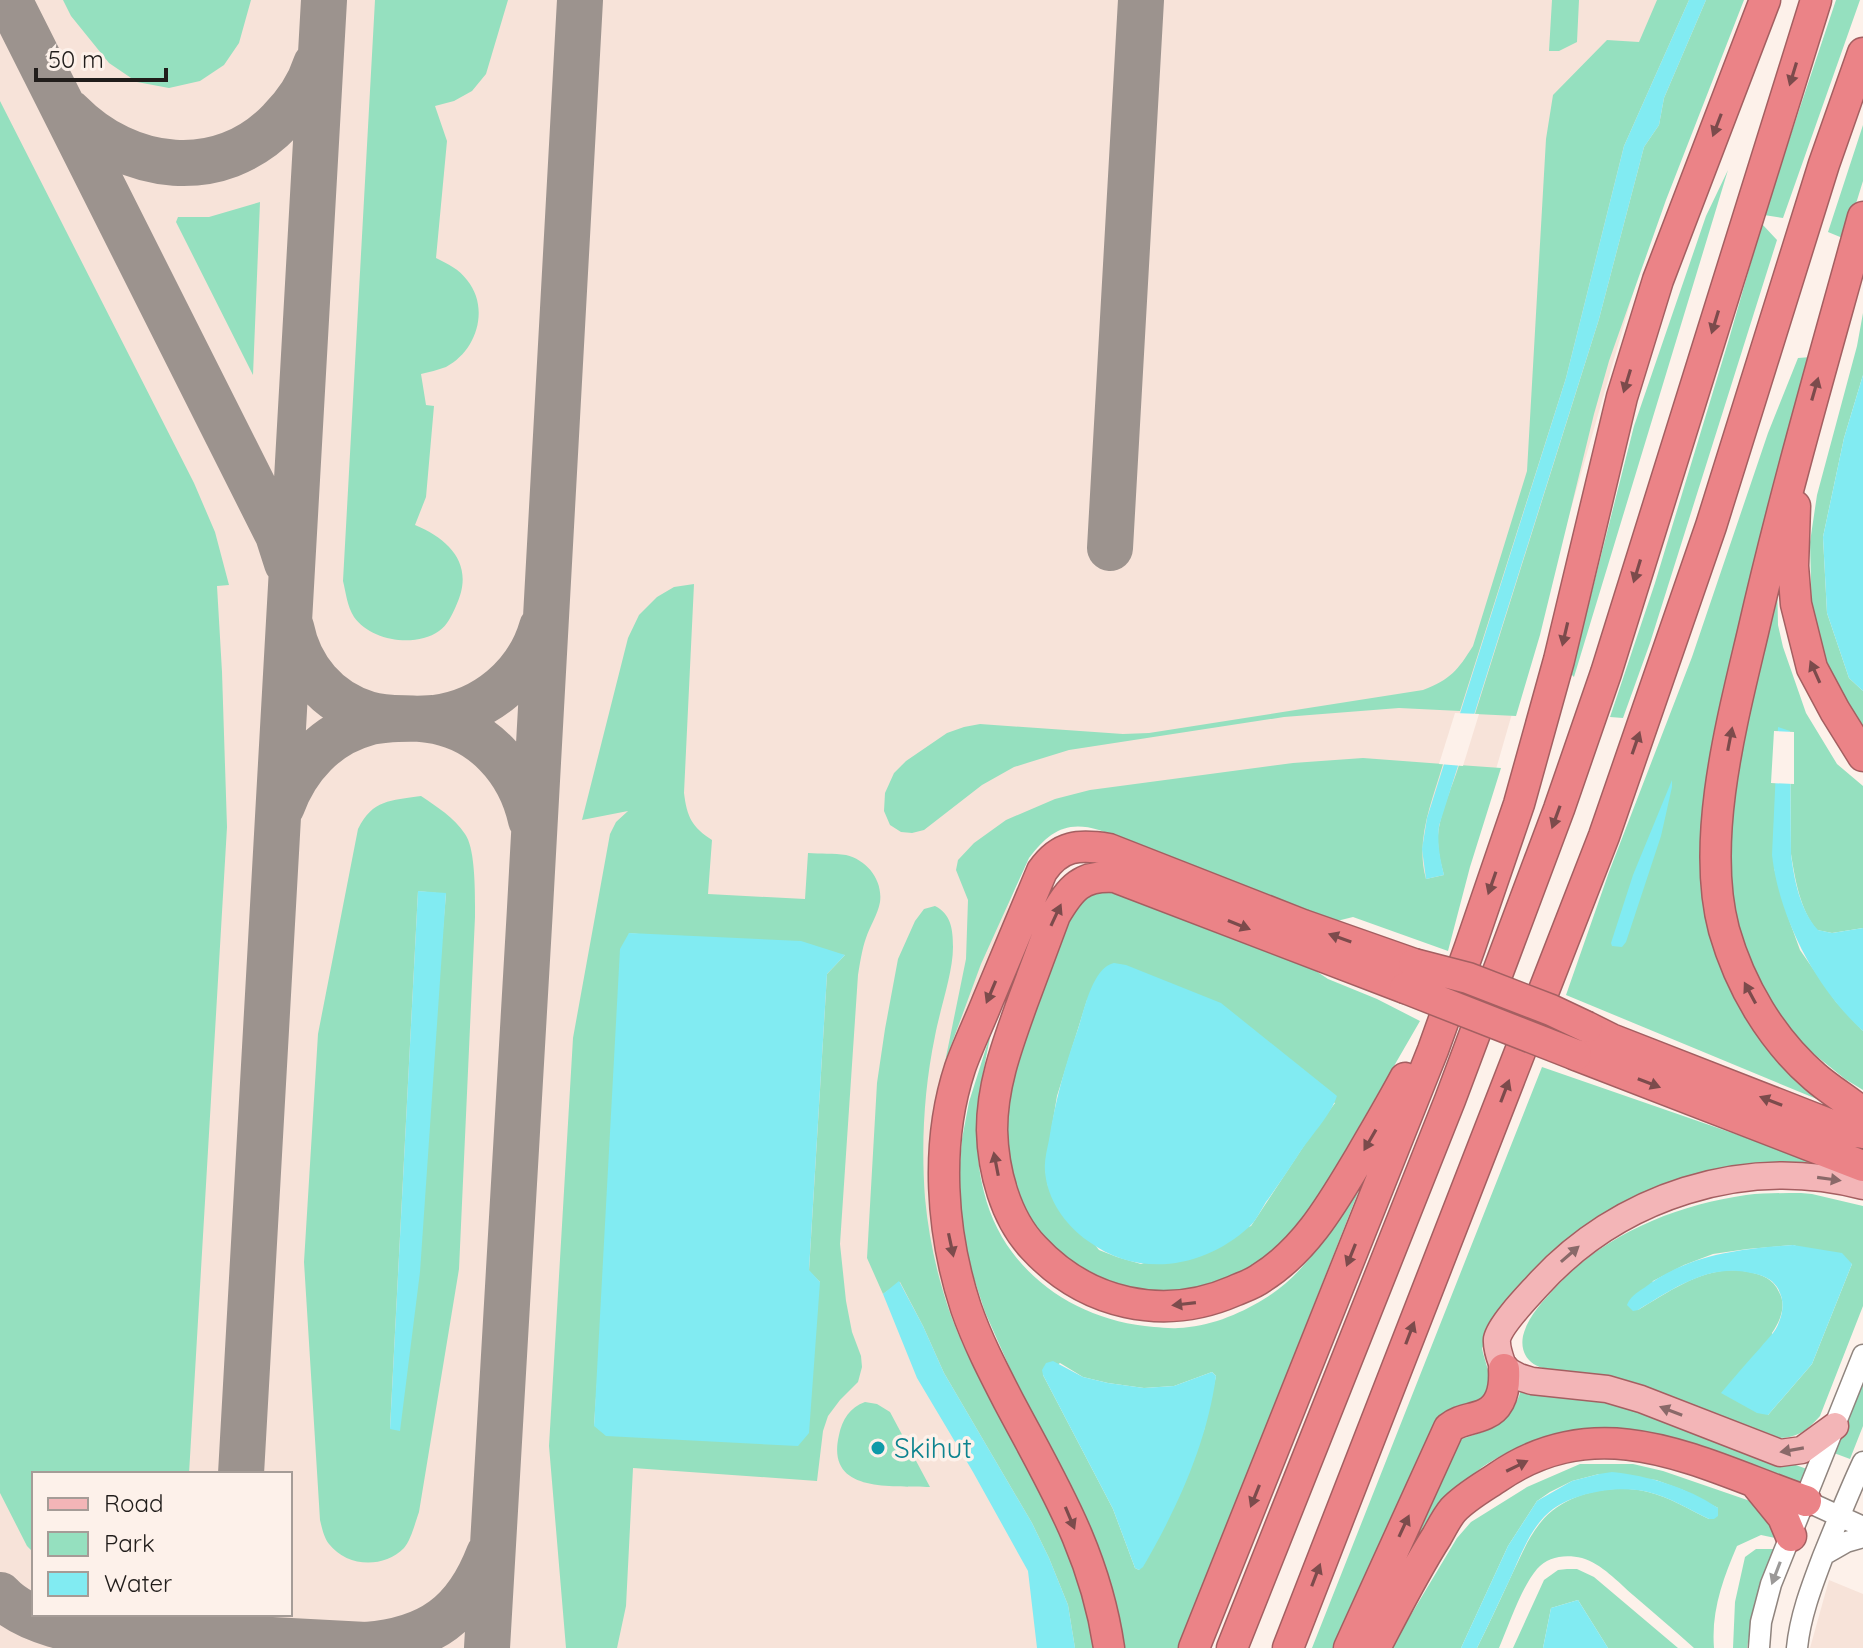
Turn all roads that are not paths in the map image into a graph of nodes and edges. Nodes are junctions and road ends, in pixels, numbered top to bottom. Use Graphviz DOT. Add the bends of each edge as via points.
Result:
graph roads {
  1 [pos="1765,0"];
  2 [pos="1816,0"];
  3 [pos="1863,53"];
  4 [pos="1863,217"];
  5 [pos="1794,464"];
  6 [pos="1863,756"];
  7 [pos="1470,947"];
  8 [pos="1409,976"];
  9 [pos="1582,1041"];
  10 [pos="1863,1113"];
  11 [pos="1863,1133"];
  12 [pos="1863,1166"];
  13 [pos="1863,1186"];
  14 [pos="1863,1355"];
  15 [pos="1504,1369"];
  16 [pos="1835,1426"];
  17 [pos="1863,1462"];
  18 [pos="1754,1482"];
  19 [pos="1855,1498"];
  20 [pos="1806,1501"];
  21 [pos="1838,1517"];
  22 [pos="1863,1527"];
  23 [pos="1791,1536"];
  24 [pos="1863,1537"];
  25 [pos="1825,1554"];
  26 [pos="1109,1648"];
  27 [pos="1194,1648"];
  28 [pos="1232,1648"];
  29 [pos="1288,1648"];
  30 [pos="1349,1648"];
  31 [pos="1375,1648"];
  32 [pos="1759,1648"];
  33 [pos="1797,1648"];
  1 -- 7 [label="highway, one-way" via="1658,280 1622,397 1519,804"];
  2 -- 28 [label="highway, one-way" via="1559,809 1450,1100"];
  29 -- 3 [label="highway, one-way" via="1604,836 1711,526"];
  5 -- 4 [label="highway, one-way"];
  6 -- 5 [label="highway, one-way" via="1812,668 1796,604"];
  10 -- 5 [label="highway, one-way" via="1813,1076 1778,1038 1741,976 1719,904 1717,812 1724,768"];
  7 -- 8 [label="highway, one-way" via="1392,1103 1330,1208 1300,1246 1261,1279 1216,1299 1181,1306 1119,1301 1089,1290 1061,1271 1017,1226 994,1160 995,1087 1055,915 1076,885 1097,876 1115,877"];
  7 -- 27 [label="highway, one-way"];
  8 -- 9 [label="highway, bridge"];
  8 -- 26 [label="highway, one-way" via="1303,925 1109,849 1073,847 1042,871 960,1069 948,1118 947,1222 976,1335 1070,1516 1092,1572"];
  11 -- 9 [label="highway, one-way" via="1611,1039"];
  9 -- 12 [label="highway, one-way"];
  15 -- 13 [label="main road, one-way" via="1498,1336 1515,1310 1572,1251 1647,1204 1740,1178 1794,1176"];
  14 -- 16 [label="street"];
  16 -- 15 [label="main road, one-way" via="1802,1450 1780,1453 1641,1399 1607,1389 1532,1381"];
  30 -- 15 [label="highway, one-way" via="1449,1428 1495,1407 1504,1389"];
  16 -- 20 [label="street"];
  17 -- 19 [label="street"];
  18 -- 20 [label="highway"];
  18 -- 23 [label="highway" via="1783,1517"];
  31 -- 18 [label="highway, one-way" via="1453,1510 1510,1469 1547,1452 1588,1443 1627,1444 1713,1465"];
  19 -- 20 [label="street"];
  19 -- 21 [label="street"];
  20 -- 21 [label="street"];
  20 -- 23 [label="street"];
  21 -- 22 [label="street"];
  21 -- 25 [label="street"];
  23 -- 32 [label="street, one-way" via="1771,1584"];
  24 -- 25 [label="street"];
  25 -- 33 [label="street"];
}
